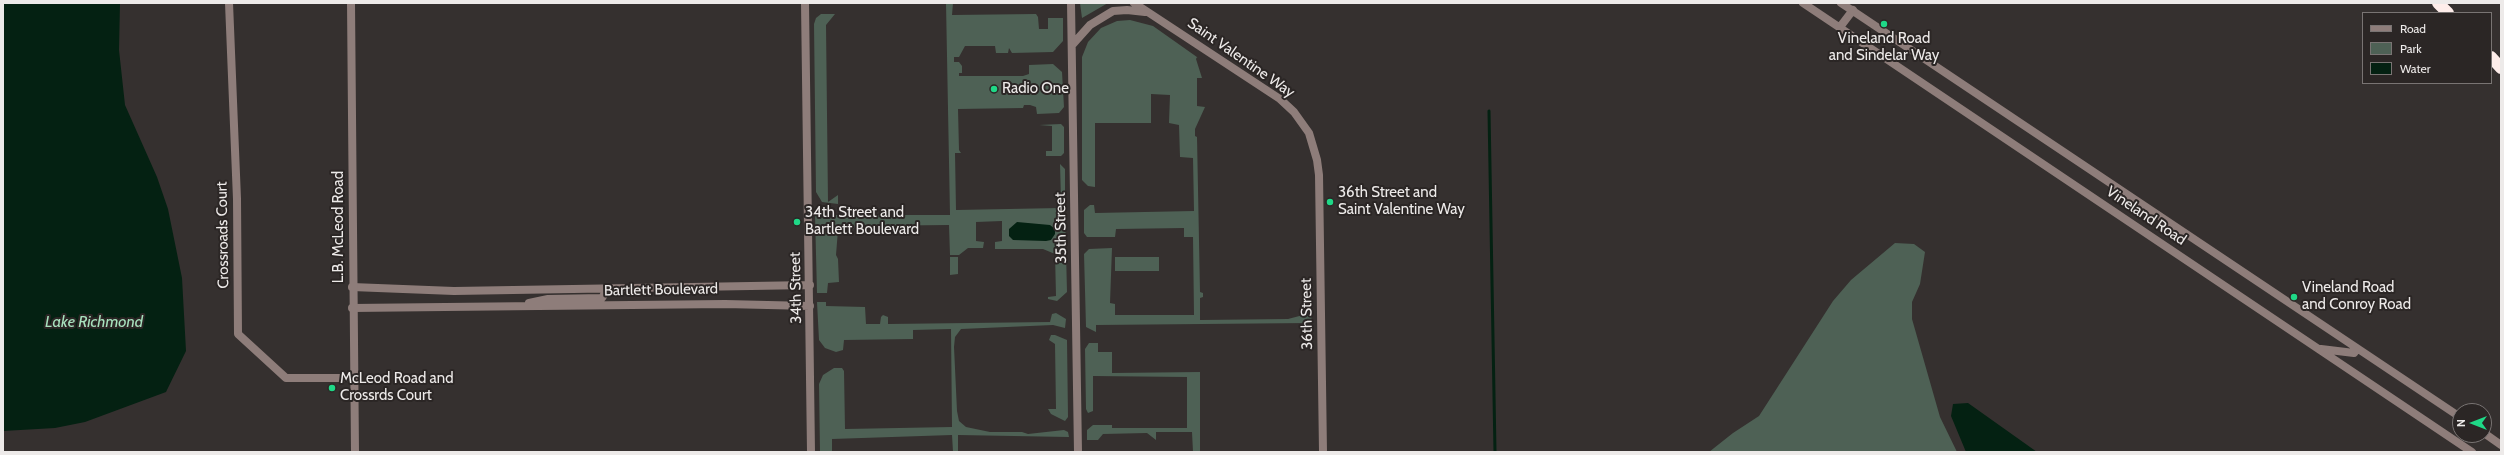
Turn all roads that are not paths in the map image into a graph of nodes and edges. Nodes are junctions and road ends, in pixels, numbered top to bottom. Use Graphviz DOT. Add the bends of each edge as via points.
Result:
graph roads {
  1 [pos="229,3"];
  2 [pos="351,3"];
  3 [pos="805,3"];
  4 [pos="1071,3"];
  5 [pos="1134,3"];
  6 [pos="1803,3"];
  7 [pos="1841,3"];
  8 [pos="2438,3"];
  9 [pos="1853,10"];
  10 [pos="1148,12"];
  11 [pos="2447,12"];
  12 [pos="1840,28"];
  13 [pos="1073,44"];
  14 [pos="2492,58"];
  15 [pos="2501,68"];
  16 [pos="1319,175"];
  17 [pos="810,285"];
  18 [pos="352,288"];
  19 [pos="608,288"];
  20 [pos="512,306"];
  21 [pos="810,306"];
  22 [pos="352,308"];
  23 [pos="2318,349"];
  24 [pos="2358,349"];
  25 [pos="353,378"];
  26 [pos="2452,412"];
  27 [pos="2492,438"];
  28 [pos="2501,444"];
  29 [pos="355,452"];
  30 [pos="811,452"];
  31 [pos="1078,452"];
  32 [pos="1323,452"];
  33 [pos="2472,452"];
  1 -- 25 [label="street, Crossroads Court" via="237,199 238,334 286,378"];
  2 -- 18 [label="street, L.B. McLeod Road"];
  3 -- 17 [label="street, 34th Street"];
  4 -- 13 [label="street, 35th Street"];
  5 -- 10 [label="street, Saint Valentine Way"];
  6 -- 12 [label="street, Vineland Road"];
  7 -- 9 [label="street, Vineland Road"];
  8 -- 11 [label="highway"];
  9 -- 12 [label="street"];
  9 -- 24 [label="street, Vineland Road"];
  10 -- 13 [label="street" via="1113,11 1090,25"];
  10 -- 16 [label="street, Saint Valentine Way" via="1284,103 1304,124 1309,134"];
  12 -- 23 [label="street, Vineland Road"];
  13 -- 31 [label="street, 35th Street"];
  14 -- 15 [label="highway"];
  16 -- 32 [label="street, 36th Street"];
  17 -- 19 [label="street, Bartlett Boulevard"];
  17 -- 21 [label="street, 34th Street"];
  18 -- 19 [label="street, Bartlett Boulevard" via="454,291"];
  18 -- 22 [label="street, L.B. McLeod Road"];
  19 -- 20 [label="street, Bartlett Boulevard" via="602,298 548,299"];
  20 -- 21 [label="street, Bartlett Boulevard"];
  20 -- 22 [label="street, Bartlett Boulevard"];
  21 -- 30 [label="street, 34th Street"];
  22 -- 25 [label="street, L.B. McLeod Road"];
  23 -- 24 [label="street" via="2342,353 2354,353"];
  23 -- 33 [label="street, Vineland Road"];
  24 -- 26 [label="street, Vineland Road"];
  25 -- 29 [label="street, L.B. McLeod Road"];
  27 -- 28 [label="street"];
}
